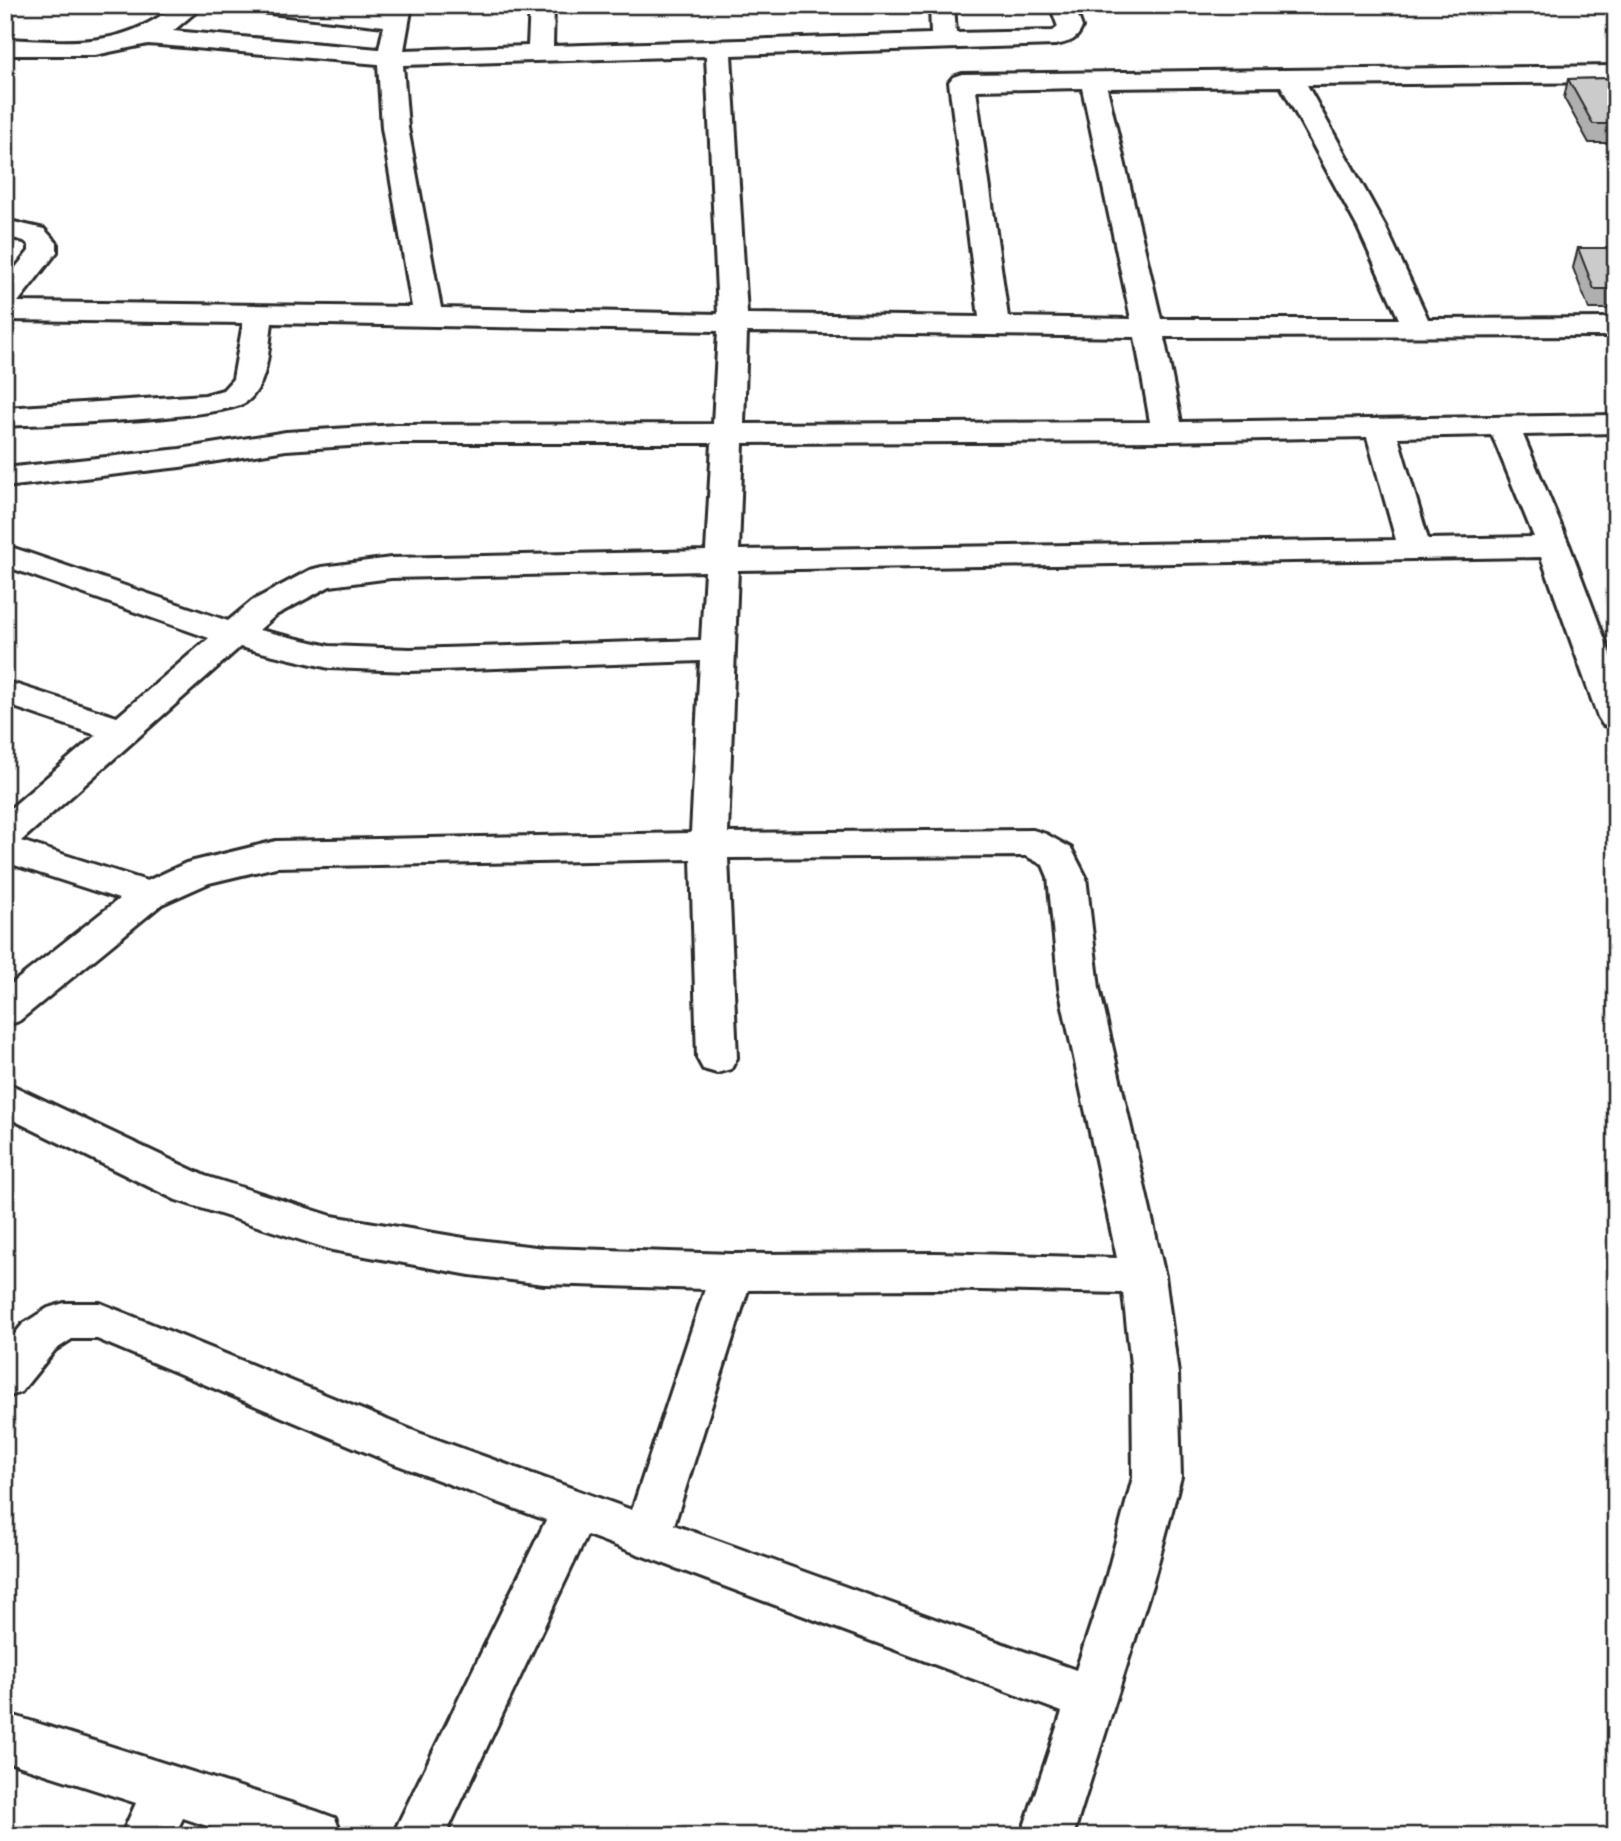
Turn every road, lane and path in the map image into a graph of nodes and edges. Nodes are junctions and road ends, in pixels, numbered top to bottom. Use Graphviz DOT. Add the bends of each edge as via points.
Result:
graph roads {
  1 [pos="192,5"];
  2 [pos="261,5"];
  3 [pos="542,5"];
  4 [pos="942,5"];
  5 [pos="1062,5"];
  6 [pos="399,13"];
  7 [pos="145,36"];
  8 [pos="944,42"];
  9 [pos="5,47"];
  10 [pos="718,50"];
  11 [pos="540,54"];
  12 [pos="390,58"];
  13 [pos="1616,74"];
  14 [pos="1290,78"];
  15 [pos="1093,81"];
  16 [pos="5,228"];
  17 [pos="5,300"];
  18 [pos="5,311"];
  19 [pos="259,314"];
  20 [pos="428,316"];
  21 [pos="733,321"];
  22 [pos="995,327"];
  23 [pos="1616,327"];
  24 [pos="1148,328"];
  25 [pos="1418,328"];
  26 [pos="5,416"];
  27 [pos="1503,424"];
  28 [pos="1616,424"];
  29 [pos="1380,428"];
  30 [pos="1167,432"];
  31 [pos="726,435"];
  32 [pos="5,478"];
  33 [pos="1414,547"];
  34 [pos="1554,547"];
  35 [pos="5,555"];
  36 [pos="723,560"];
  37 [pos="235,635"];
  38 [pos="718,650"];
  39 [pos="5,692"];
  40 [pos="1616,717"];
  41 [pos="122,732"];
  42 [pos="5,834"];
  43 [pos="709,847"];
  44 [pos="5,849"];
  45 [pos="149,895"];
  46 [pos="5,1011"];
  47 [pos="717,1058"];
  48 [pos="5,1098"];
  49 [pos="732,1272"];
  50 [pos="1143,1276"];
  51 [pos="5,1379"];
  52 [pos="575,1510"];
  53 [pos="647,1536"];
  54 [pos="1091,1699"];
  55 [pos="5,1737"];
  56 [pos="170,1790"];
  57 [pos="147,1836"];
  58 [pos="316,1836"];
  59 [pos="418,1836"];
  60 [pos="1047,1836"];
  1 -- 7 [label="street"];
  2 -- 6 [label="street"];
  3 -- 11 [label="street"];
  4 -- 8 [label="street"];
  5 -- 8 [label="street" via="1070,27 1067,34 1055,38"];
  6 -- 12 [label="street"];
  7 -- 9 [label="street" via="111,45"];
  7 -- 12 [label="street"];
  8 -- 10 [label="street"];
  10 -- 11 [label="street"];
  10 -- 21 [label="street"];
  11 -- 12 [label="street"];
  12 -- 20 [label="street" via="394,128"];
  13 -- 14 [label="street"];
  14 -- 15 [label="street"];
  14 -- 25 [label="street" via="1372,228"];
  15 -- 22 [label="street" via="962,82"];
  15 -- 24 [label="street"];
  16 -- 17 [label="street" via="34,235 43,243 43,253"];
  18 -- 19 [label="street"];
  19 -- 20 [label="street"];
  19 -- 26 [label="street" via="248,381 234,397 205,404"];
  20 -- 21 [label="street"];
  21 -- 22 [label="street"];
  21 -- 31 [label="street"];
  22 -- 24 [label="street"];
  23 -- 25 [label="street"];
  24 -- 25 [label="street"];
  24 -- 30 [label="street"];
  27 -- 28 [label="street"];
  27 -- 29 [label="street"];
  27 -- 34 [label="street"];
  29 -- 30 [label="street"];
  29 -- 33 [label="street"];
  30 -- 31 [label="street"];
  31 -- 32 [label="street" via="396,434 286,441"];
  31 -- 36 [label="street"];
  33 -- 34 [label="street"];
  33 -- 36 [label="street"];
  34 -- 40 [label="street"];
  35 -- 37 [label="street"];
  36 -- 37 [label="street" via="391,568 322,577 264,608"];
  36 -- 38 [label="street"];
  37 -- 38 [label="street" via="329,657 410,660"];
  37 -- 41 [label="street"];
  38 -- 43 [label="street"];
  39 -- 41 [label="street"];
  41 -- 42 [label="street"];
  43 -- 45 [label="street" via="276,854 199,872"];
  43 -- 47 [label="street"];
  43 -- 50 [label="street" via="1006,842 1033,843 1058,857 1067,877 1079,988"];
  44 -- 45 [label="street"];
  45 -- 46 [label="street"];
  48 -- 49 [label="street" via="191,1188 332,1233 544,1266"];
  49 -- 50 [label="street"];
  49 -- 53 [label="street"];
  50 -- 54 [label="street" via="1155,1374 1157,1477"];
  51 -- 52 [label="street" via="39,1337 64,1321 100,1321 403,1447"];
  52 -- 53 [label="street"];
  52 -- 59 [label="street"];
  53 -- 54 [label="street"];
  54 -- 60 [label="street"];
  55 -- 56 [label="street"];
  56 -- 57 [label="street"];
  56 -- 58 [label="street"];
}
